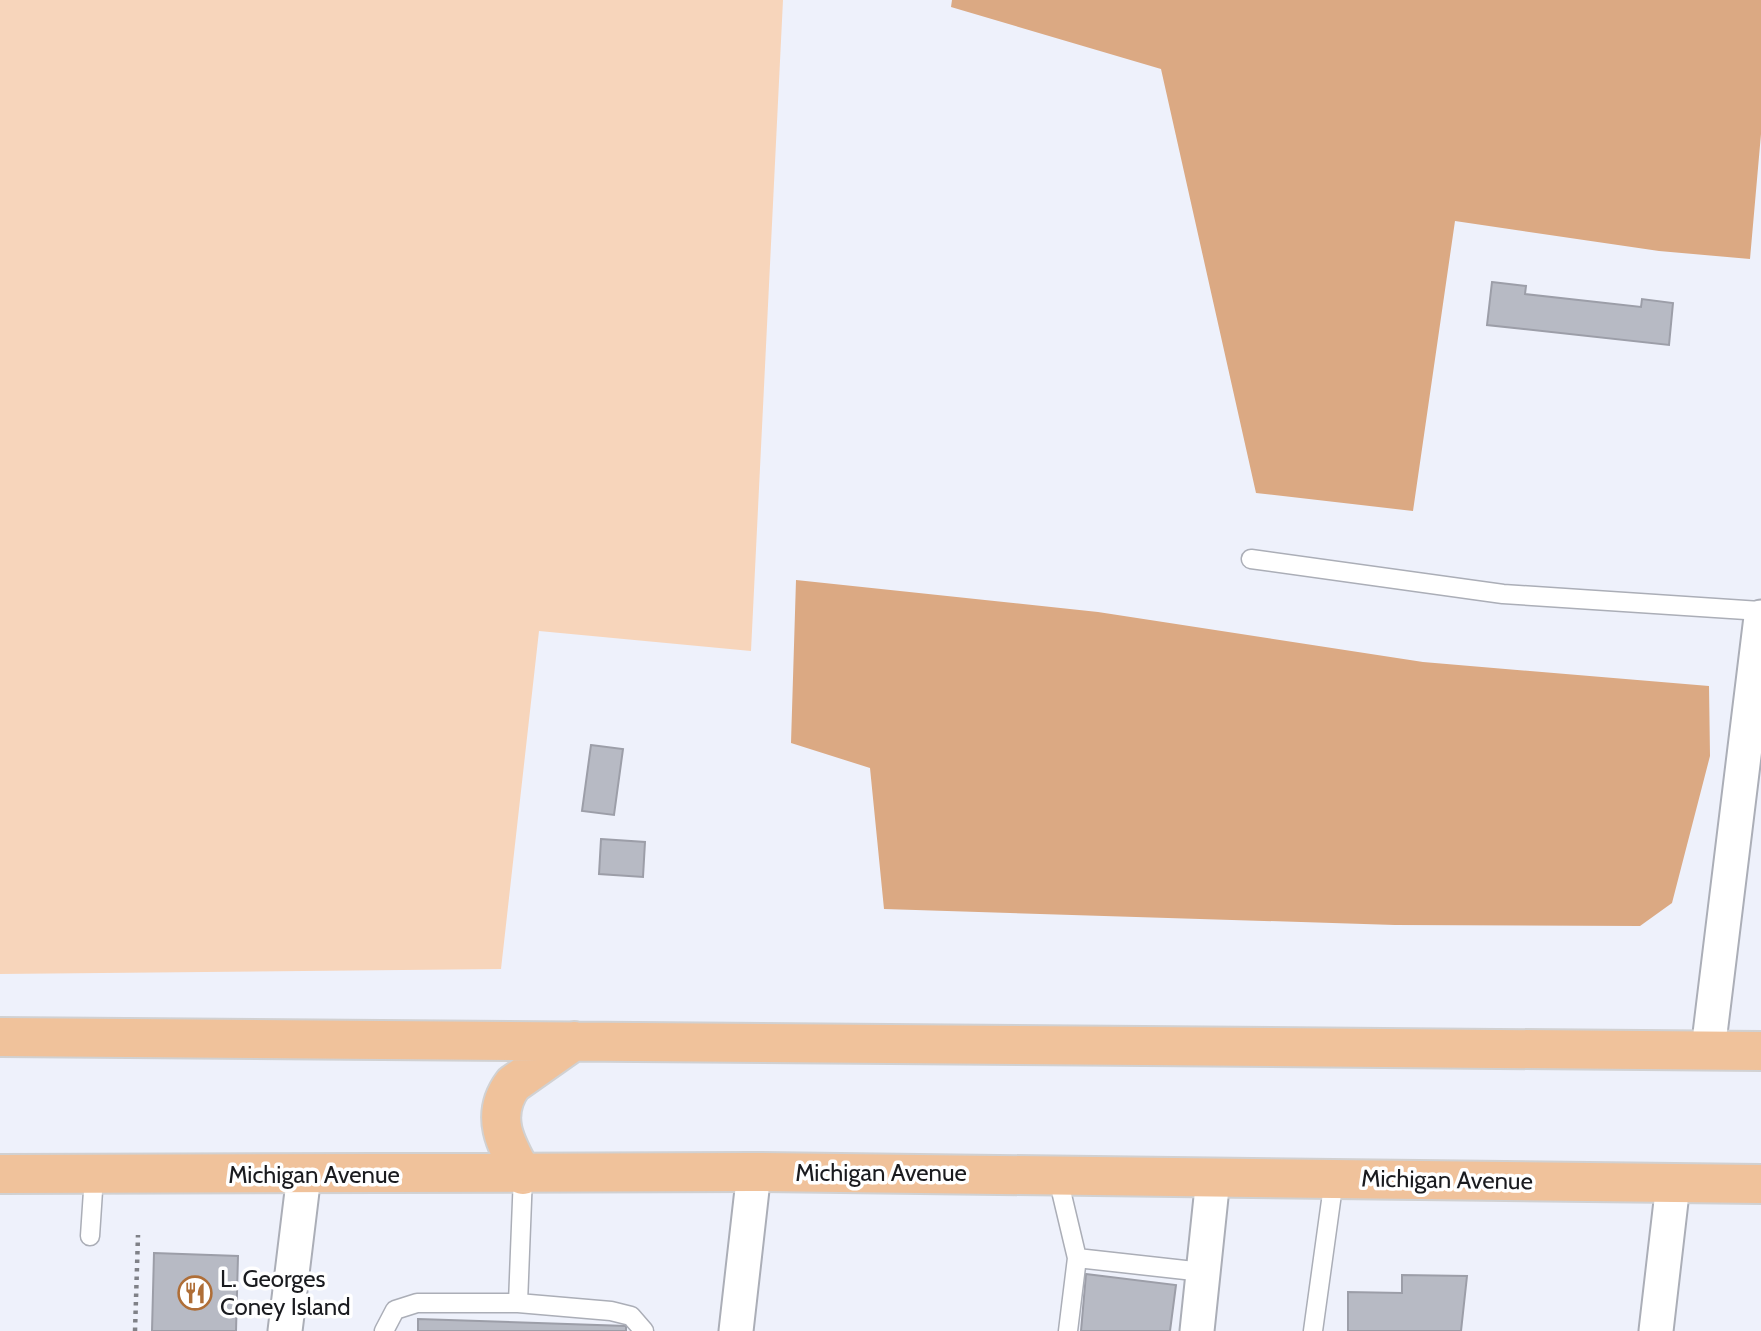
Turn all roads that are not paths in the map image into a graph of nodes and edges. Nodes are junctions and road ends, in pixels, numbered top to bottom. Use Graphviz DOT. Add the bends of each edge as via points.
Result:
graph roads {
  1 [pos="1251,559"];
  2 [pos="1761,611"];
  3 [pos="1761,617"];
  4 [pos="0,1037"];
  5 [pos="574,1041"];
  6 [pos="1709,1050"];
  7 [pos="1761,1051"];
  8 [pos="754,1172"];
  9 [pos="0,1174"];
  10 [pos="1057,1174"];
  11 [pos="304,1175"];
  12 [pos="523,1175"];
  13 [pos="94,1176"];
  14 [pos="1213,1178"];
  15 [pos="1334,1179"];
  16 [pos="1673,1184"];
  17 [pos="1761,1184"];
  18 [pos="90,1236"];
  19 [pos="1077,1258"];
  20 [pos="1203,1272"];
  21 [pos="518,1304"];
  22 [pos="285,1331"];
  23 [pos="384,1331"];
  24 [pos="643,1331"];
  25 [pos="736,1331"];
  26 [pos="1068,1331"];
  27 [pos="1197,1331"];
  28 [pos="1312,1331"];
  29 [pos="1656,1331"];
  1 -- 2 [label="lane" via="1503,594"];
  3 -- 6 [label="street"];
  4 -- 5 [label="main road"];
  5 -- 6 [label="main road"];
  5 -- 12 [label="main road" via="505,1094 501,1129"];
  6 -- 7 [label="main road"];
  8 -- 10 [label="main road, Michigan Avenue"];
  8 -- 12 [label="main road, Michigan Avenue"];
  8 -- 25 [label="street"];
  9 -- 13 [label="main road, Michigan Avenue"];
  10 -- 14 [label="main road, Michigan Avenue"];
  10 -- 19 [label="lane"];
  11 -- 12 [label="main road, Michigan Avenue"];
  11 -- 13 [label="main road, Michigan Avenue"];
  11 -- 22 [label="street"];
  12 -- 21 [label="lane"];
  13 -- 18 [label="lane"];
  14 -- 15 [label="main road, Michigan Avenue"];
  14 -- 20 [label="street"];
  15 -- 16 [label="main road, Michigan Avenue"];
  15 -- 28 [label="lane"];
  16 -- 17 [label="main road, Michigan Avenue"];
  16 -- 29 [label="street"];
  19 -- 20 [label="lane"];
  19 -- 26 [label="lane"];
  20 -- 27 [label="street"];
  21 -- 23 [label="lane" via="417,1303 395,1310"];
  21 -- 24 [label="lane" via="611,1311 631,1316"];
}
